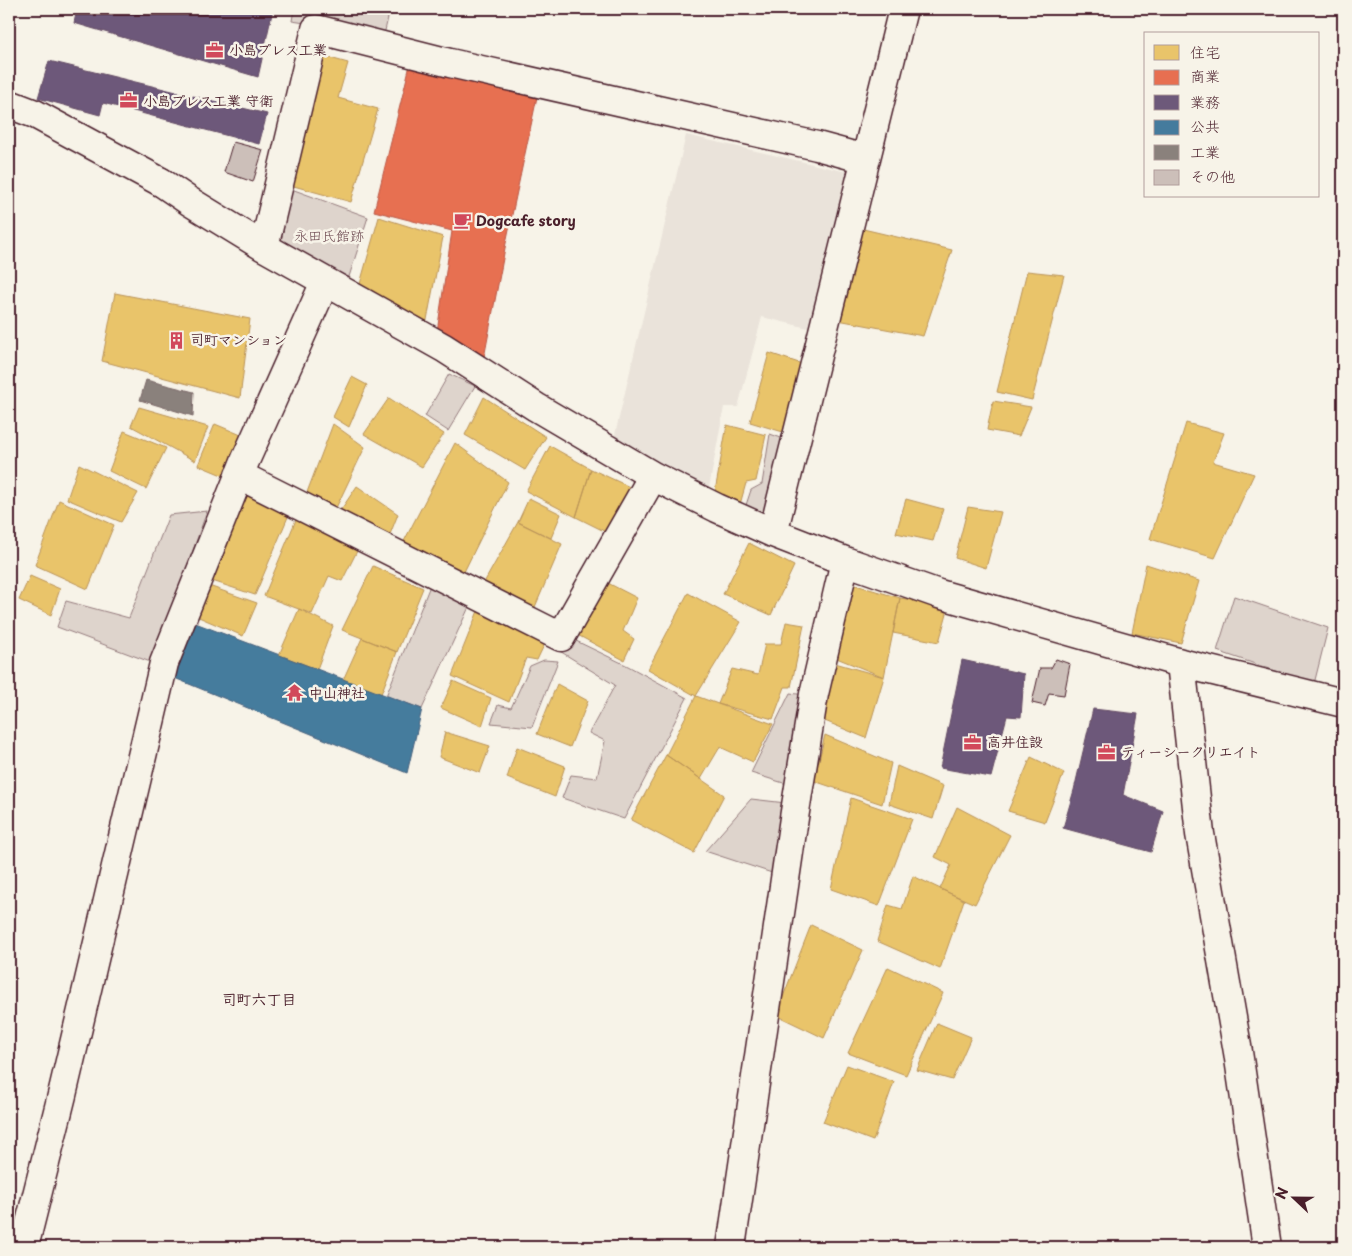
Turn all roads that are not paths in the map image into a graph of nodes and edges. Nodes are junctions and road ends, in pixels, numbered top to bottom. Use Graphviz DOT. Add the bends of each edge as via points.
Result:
graph roads {
  1 [pos="903,9"];
  2 [pos="9,104"];
  3 [pos="865,159"];
  4 [pos="264,247"];
  5 [pos="325,282"];
  6 [pos="239,475"];
  7 [pos="653,476"];
  8 [pos="773,533"];
  9 [pos="845,561"];
  10 [pos="1181,662"];
  11 [pos="1343,702"];
  12 [pos="24,1247"];
  13 [pos="731,1247"];
  14 [pos="1267,1247"];
  1 -- 3 [label="street"];
  2 -- 4 [label="street" via="35,114 161,182"];
  3 -- 4 [label="street" via="316,29"];
  3 -- 8 [label="street"];
  4 -- 5 [label="street"];
  5 -- 6 [label="street"];
  5 -- 7 [label="street" via="444,348"];
  6 -- 7 [label="street" via="561,637"];
  6 -- 12 [label="street" via="164,663"];
  7 -- 8 [label="street"];
  8 -- 9 [label="street"];
  9 -- 10 [label="street" via="939,594"];
  9 -- 13 [label="street" via="812,704"];
  10 -- 11 [label="street"];
  10 -- 14 [label="street" via="1200,834 1238,1052"];
}
